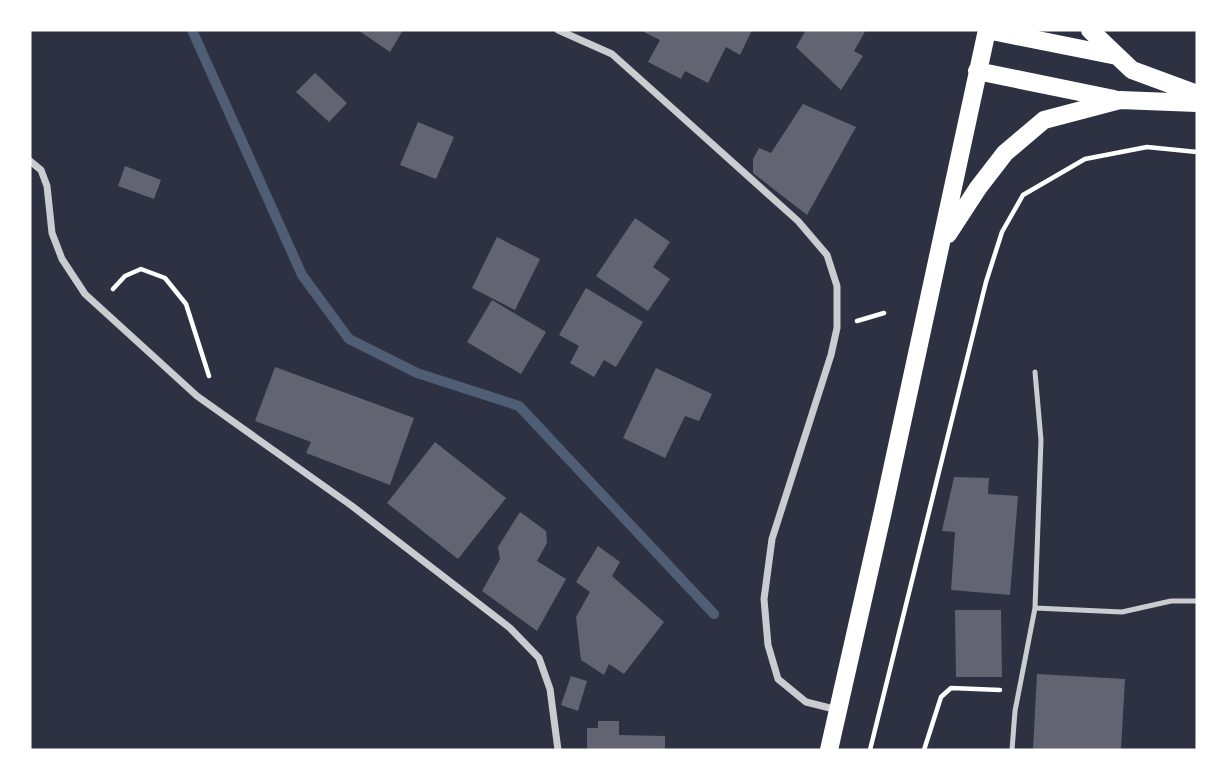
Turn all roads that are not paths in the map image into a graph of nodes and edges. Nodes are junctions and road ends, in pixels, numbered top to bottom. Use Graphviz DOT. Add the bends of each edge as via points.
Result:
graph roads {
  1 [pos="558,30"];
  2 [pos="987,30"];
  3 [pos="1090,30"];
  4 [pos="1117,56"];
  5 [pos="977,71"];
  6 [pos="1197,94"];
  7 [pos="1120,100"];
  8 [pos="1197,103"];
  9 [pos="30,162"];
  10 [pos="942,243"];
  11 [pos="1035,372"];
  12 [pos="1197,601"];
  13 [pos="1035,608"];
  14 [pos="838,710"];
  15 [pos="558,750"];
  16 [pos="829,750"];
  17 [pos="1012,750"];
  1 -- 14 [label="street" via="612,54 797,221 827,255 837,286 836,328 772,539 764,599 768,645 778,679 806,702"];
  2 -- 4 [label="main road"];
  2 -- 5 [label="main road"];
  3 -- 4 [label="main road"];
  4 -- 6 [label="main road" via="1132,70"];
  5 -- 7 [label="main road"];
  5 -- 10 [label="main road"];
  7 -- 8 [label="main road"];
  7 -- 10 [label="main road" via="1044,120 1005,153"];
  9 -- 15 [label="street" via="41,170 47,186 52,233 62,259 85,294 197,396 352,506 510,628 539,658 550,689"];
  10 -- 14 [label="main road"];
  11 -- 13 [label="lane" via="1041,440"];
  12 -- 13 [label="lane" via="1171,601 1122,612"];
  13 -- 17 [label="lane"];
  14 -- 16 [label="main road"];
}
